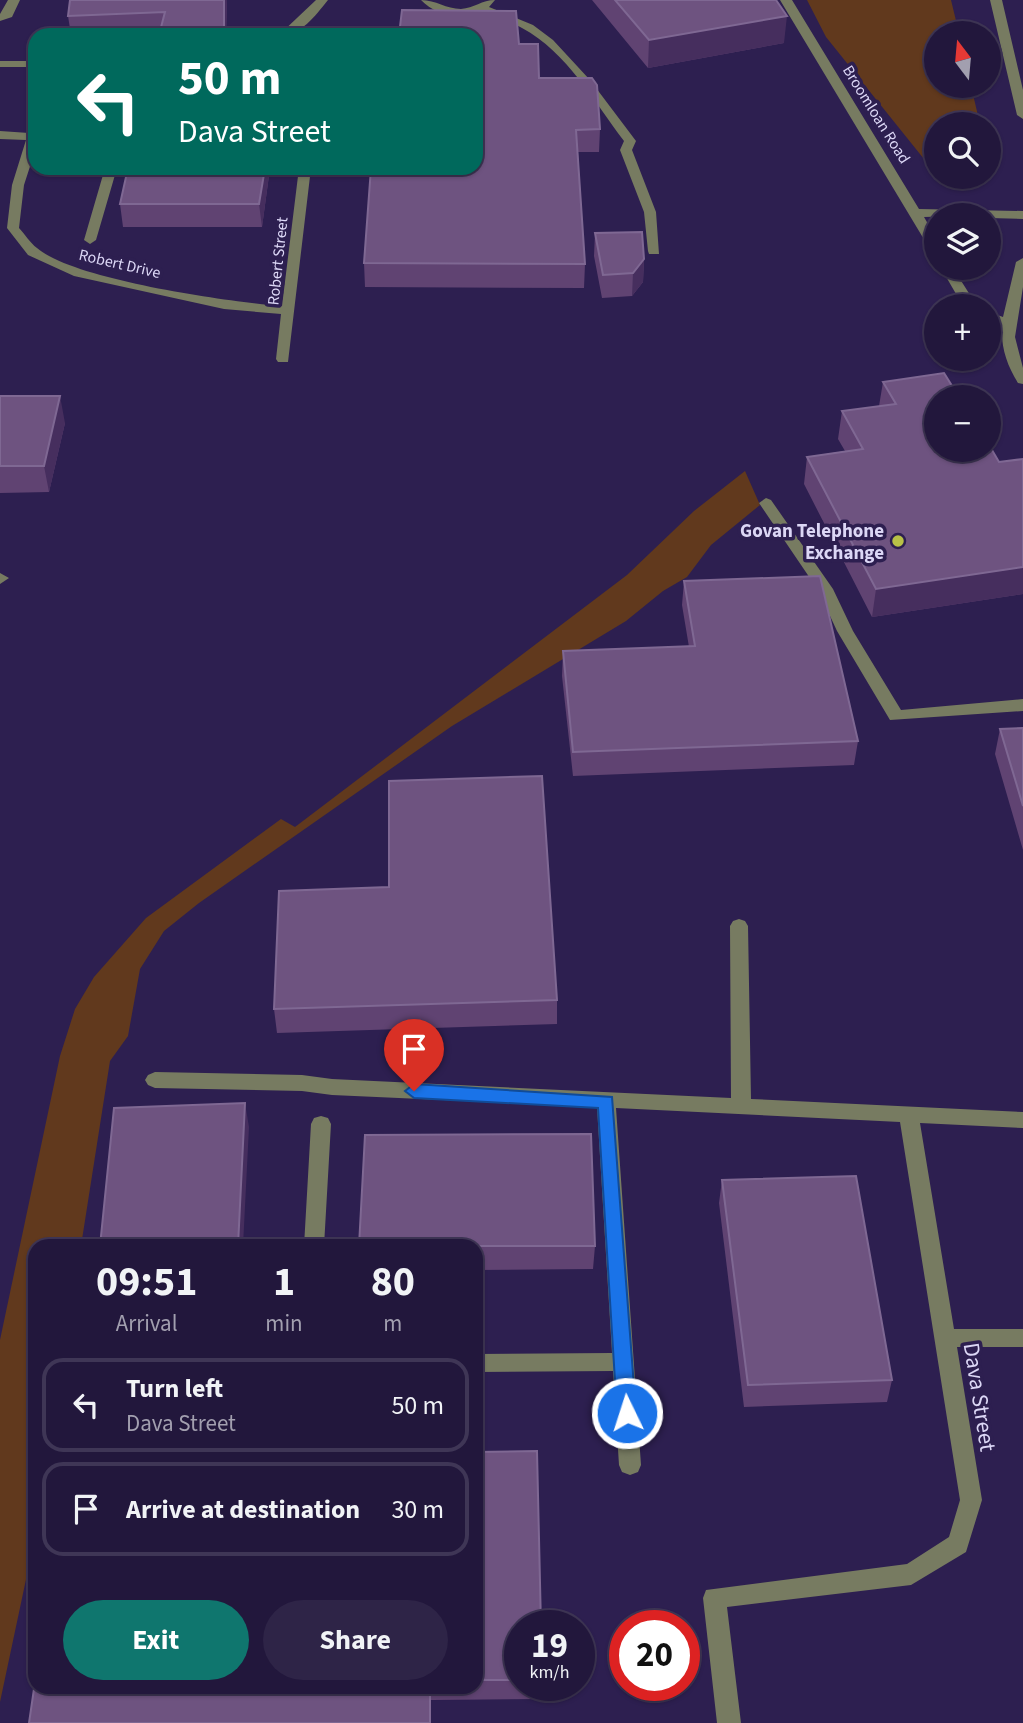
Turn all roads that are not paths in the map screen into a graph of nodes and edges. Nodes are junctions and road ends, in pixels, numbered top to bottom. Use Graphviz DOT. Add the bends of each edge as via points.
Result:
graph roads {
  1 [pos="14,0"];
  2 [pos="322,0"];
  3 [pos="427,0"];
  4 [pos="786,0"];
  5 [pos="996,0"];
  6 [pos="486,4"];
  7 [pos="0,18"];
  8 [pos="297,28"];
  9 [pos="0,64"];
  10 [pos="28,64"];
  11 [pos="1023,115"];
  12 [pos="28,134"];
  13 [pos="0,135"];
  14 [pos="28,167"];
  15 [pos="109,175"];
  16 [pos="304,175"];
  17 [pos="15,204"];
  18 [pos="0,205"];
  19 [pos="918,213"];
  20 [pos="1023,215"];
  21 [pos="924,225"];
  22 [pos="90,240"];
  23 [pos="654,251"];
  24 [pos="1023,262"];
  25 [pos="289,311"];
  26 [pos="1001,321"];
  27 [pos="1007,324"];
  28 [pos="283,359"];
  29 [pos="1023,380"];
  30 [pos="766,503"];
  31 [pos="1023,705"];
  32 [pos="739,926"];
  33 [pos="155,1080"];
  34 [pos="606,1102"];
  35 [pos="741,1107"];
  36 [pos="909,1115"];
  37 [pos="1023,1120"];
  38 [pos="321,1124"];
  39 [pos="314,1239"];
  40 [pos="944,1338"];
  41 [pos="1023,1338"];
  42 [pos="623,1362"];
  43 [pos="483,1363"];
  44 [pos="630,1465"];
  45 [pos="729,1723"];
  1 -- 7 [label="street" via="8,15"];
  2 -- 8 [label="street"];
  3 -- 6 [label="street" via="446,11"];
  4 -- 19 [label="street, Broomloan Road"];
  5 -- 11 [label="street"];
  6 -- 23 [label="street" via="526,26 568,61 630,141 626,150 650,212"];
  9 -- 10 [label="street"];
  12 -- 13 [label="street"];
  14 -- 17 [label="street, Robert Drive"];
  15 -- 22 [label="street"];
  16 -- 25 [label="street, Robert Street"];
  17 -- 18 [label="street"];
  17 -- 25 [label="street, Robert Drive" via="13,228 19,239 55,264 224,305"];
  19 -- 20 [label="street"];
  19 -- 21 [label="street, Broomloan Road"];
  24 -- 27 [label="street"];
  25 -- 28 [label="street, Robert Street"];
  26 -- 27 [label="street"];
  27 -- 29 [label="street" via="1007,345"];
  30 -- 31 [label="street" via="825,589 896,716"];
  32 -- 35 [label="street"];
  33 -- 34 [label="street" via="290,1082"];
  34 -- 35 [label="street"];
  34 -- 42 [label="street"];
  35 -- 36 [label="street"];
  36 -- 37 [label="street"];
  36 -- 40 [label="street, Dava Street"];
  38 -- 39 [label="street"];
  40 -- 41 [label="street"];
  40 -- 45 [label="street, Dava Street" via="971,1500 958,1544 911,1574 714,1598"];
  42 -- 43 [label="street"];
  42 -- 44 [label="street"];
}
